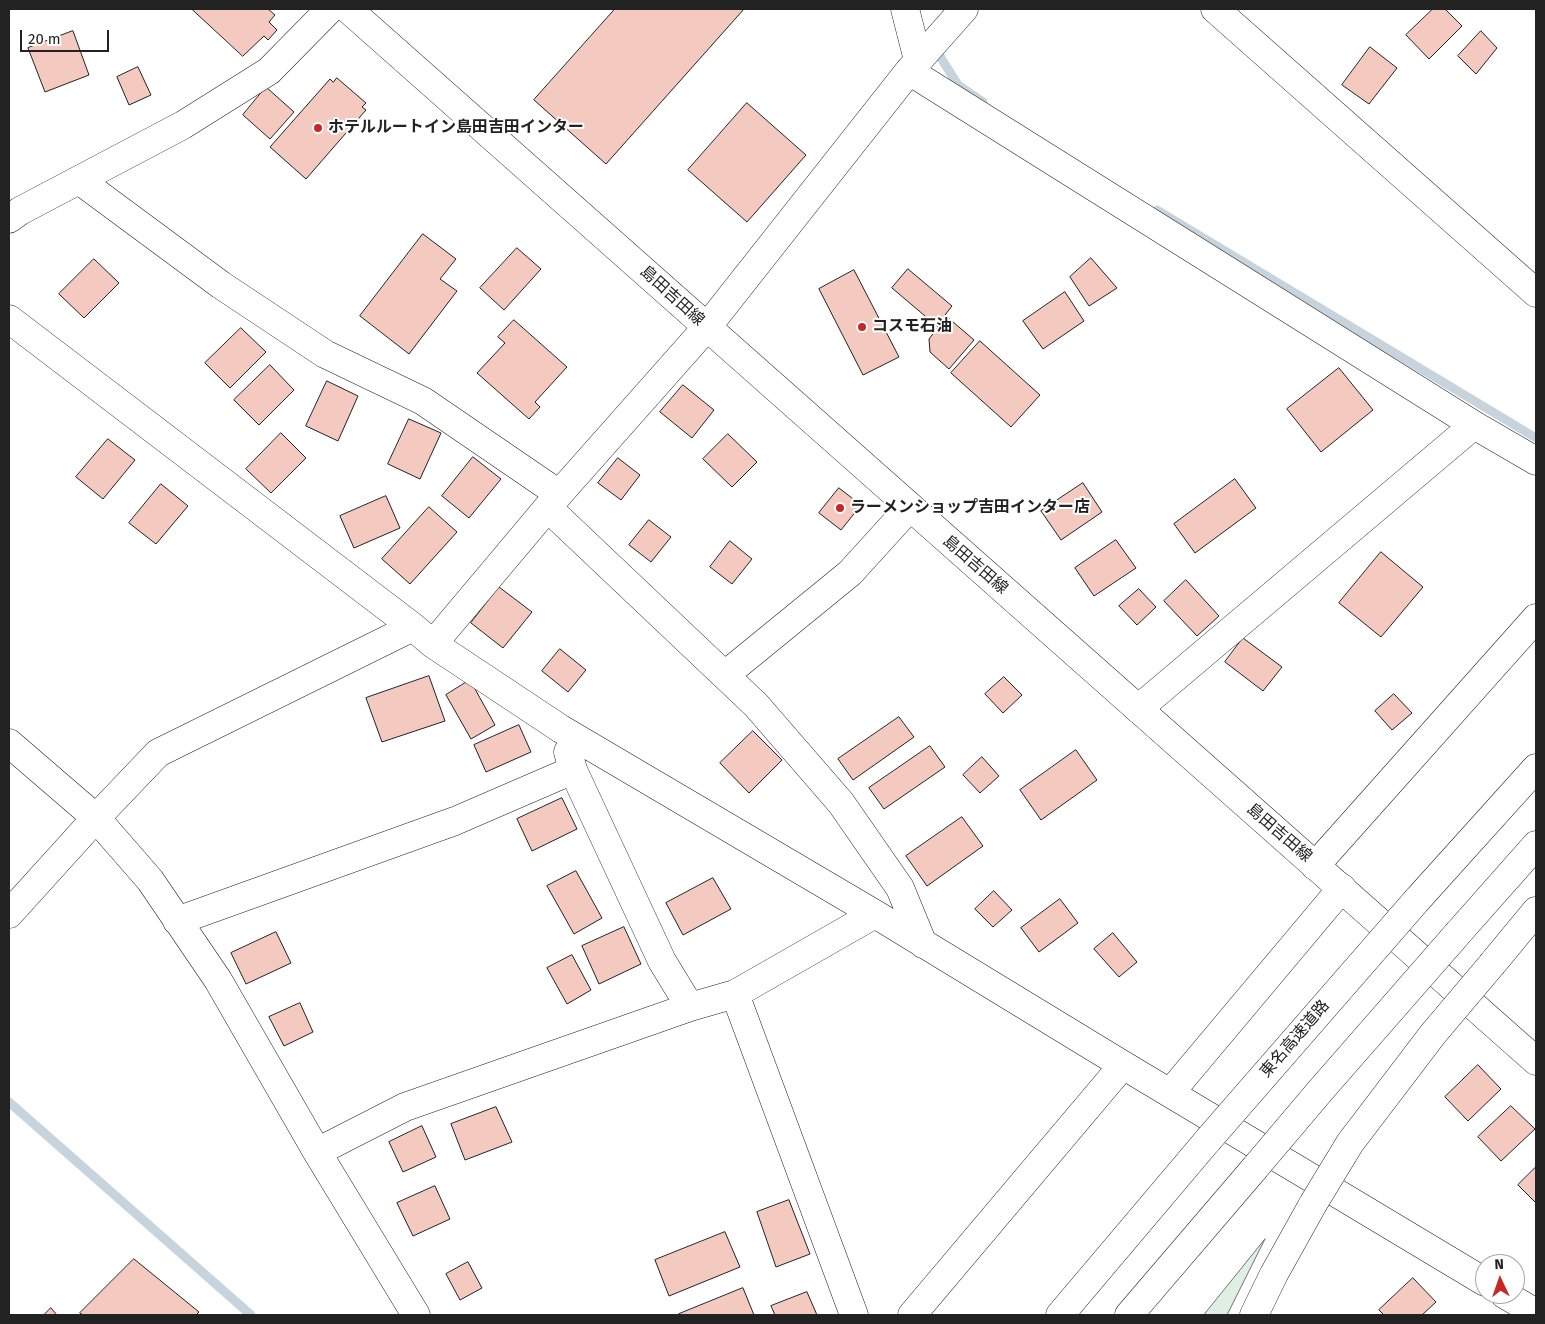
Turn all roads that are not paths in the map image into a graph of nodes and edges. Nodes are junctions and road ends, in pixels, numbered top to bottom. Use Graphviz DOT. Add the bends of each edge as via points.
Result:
graph roads {
  1 [pos="330,9"];
  2 [pos="348,9"];
  3 [pos="905,9"];
  4 [pos="964,9"];
  5 [pos="1215,9"];
  6 [pos="916,63"];
  7 [pos="79,180"];
  8 [pos="9,219"];
  9 [pos="1536,293"];
  10 [pos="9,319"];
  11 [pos="707,327"];
  12 [pos="1474,425"];
  13 [pos="1536,461"];
  14 [pos="553,501"];
  15 [pos="910,507"];
  16 [pos="1536,618"];
  17 [pos="413,627"];
  18 [pos="434,644"];
  19 [pos="725,675"];
  20 [pos="1138,709"];
  21 [pos="561,729"];
  22 [pos="9,743"];
  23 [pos="1536,768"];
  24 [pos="573,770"];
  25 [pos="96,818"];
  26 [pos="1536,845"];
  27 [pos="1316,866"];
  28 [pos="1342,888"];
  29 [pos="1536,911"];
  30 [pos="9,914"];
  31 [pos="875,914"];
  32 [pos="177,921"];
  33 [pos="923,944"];
  34 [pos="735,994"];
  35 [pos="690,1006"];
  36 [pos="1533,1050"];
  37 [pos="1123,1066"];
  38 [pos="1170,1093"];
  39 [pos="317,1152"];
  40 [pos="1475,1276"];
  41 [pos="1521,1304"];
  42 [pos="1536,1313"];
  43 [pos="416,1315"];
  44 [pos="854,1315"];
  45 [pos="912,1315"];
  46 [pos="1060,1315"];
  47 [pos="1129,1315"];
  48 [pos="1254,1315"];
  1 -- 7 [label="main road" via="269,71 183,125"];
  2 -- 11 [label="main road, 島田吉田線"];
  3 -- 6 [label="main road"];
  4 -- 6 [label="main road"];
  5 -- 9 [label="main road"];
  6 -- 11 [label="main road"];
  6 -- 12 [label="main road"];
  7 -- 8 [label="main road"];
  7 -- 14 [label="main road" via="221,285 325,354 423,401"];
  10 -- 17 [label="main road"];
  11 -- 14 [label="main road"];
  11 -- 15 [label="main road, 島田吉田線"];
  12 -- 13 [label="main road"];
  12 -- 20 [label="main road"];
  14 -- 18 [label="main road"];
  14 -- 19 [label="main road"];
  15 -- 19 [label="main road" via="850,573"];
  15 -- 20 [label="main road, 島田吉田線"];
  16 -- 27 [label="main road"];
  17 -- 18 [label="main road"];
  17 -- 25 [label="main road" via="158,752"];
  18 -- 21 [label="main road"];
  19 -- 33 [label="main road" via="756,705 841,803 900,888"];
  20 -- 27 [label="main road, 島田吉田線"];
  21 -- 24 [label="main road"];
  21 -- 31 [label="main road"];
  22 -- 25 [label="main road"];
  23 -- 46 [label="main road, 東名高速道路, bridge" via="1208,1140"];
  24 -- 32 [label="main road" via="455,821"];
  24 -- 35 [label="main road" via="662,961"];
  25 -- 30 [label="main road"];
  25 -- 32 [label="main road" via="150,880"];
  26 -- 47 [label="main road, bridge"];
  27 -- 28 [label="main road, 島田吉田線"];
  28 -- 36 [label="main road, 島田吉田線"];
  28 -- 38 [label="main road"];
  29 -- 48 [label="main road, bridge" via="1433,1034 1350,1143 1313,1204"];
  31 -- 33 [label="main road"];
  31 -- 34 [label="main road"];
  32 -- 39 [label="main road" via="218,980"];
  33 -- 37 [label="main road"];
  34 -- 35 [label="main road"];
  34 -- 44 [label="main road"];
  35 -- 39 [label="main road" via="405,1107"];
  37 -- 38 [label="main road"];
  37 -- 45 [label="main road"];
  38 -- 40 [label="main road"];
  39 -- 43 [label="main road"];
  41 -- 42 [label="main road"];
}
